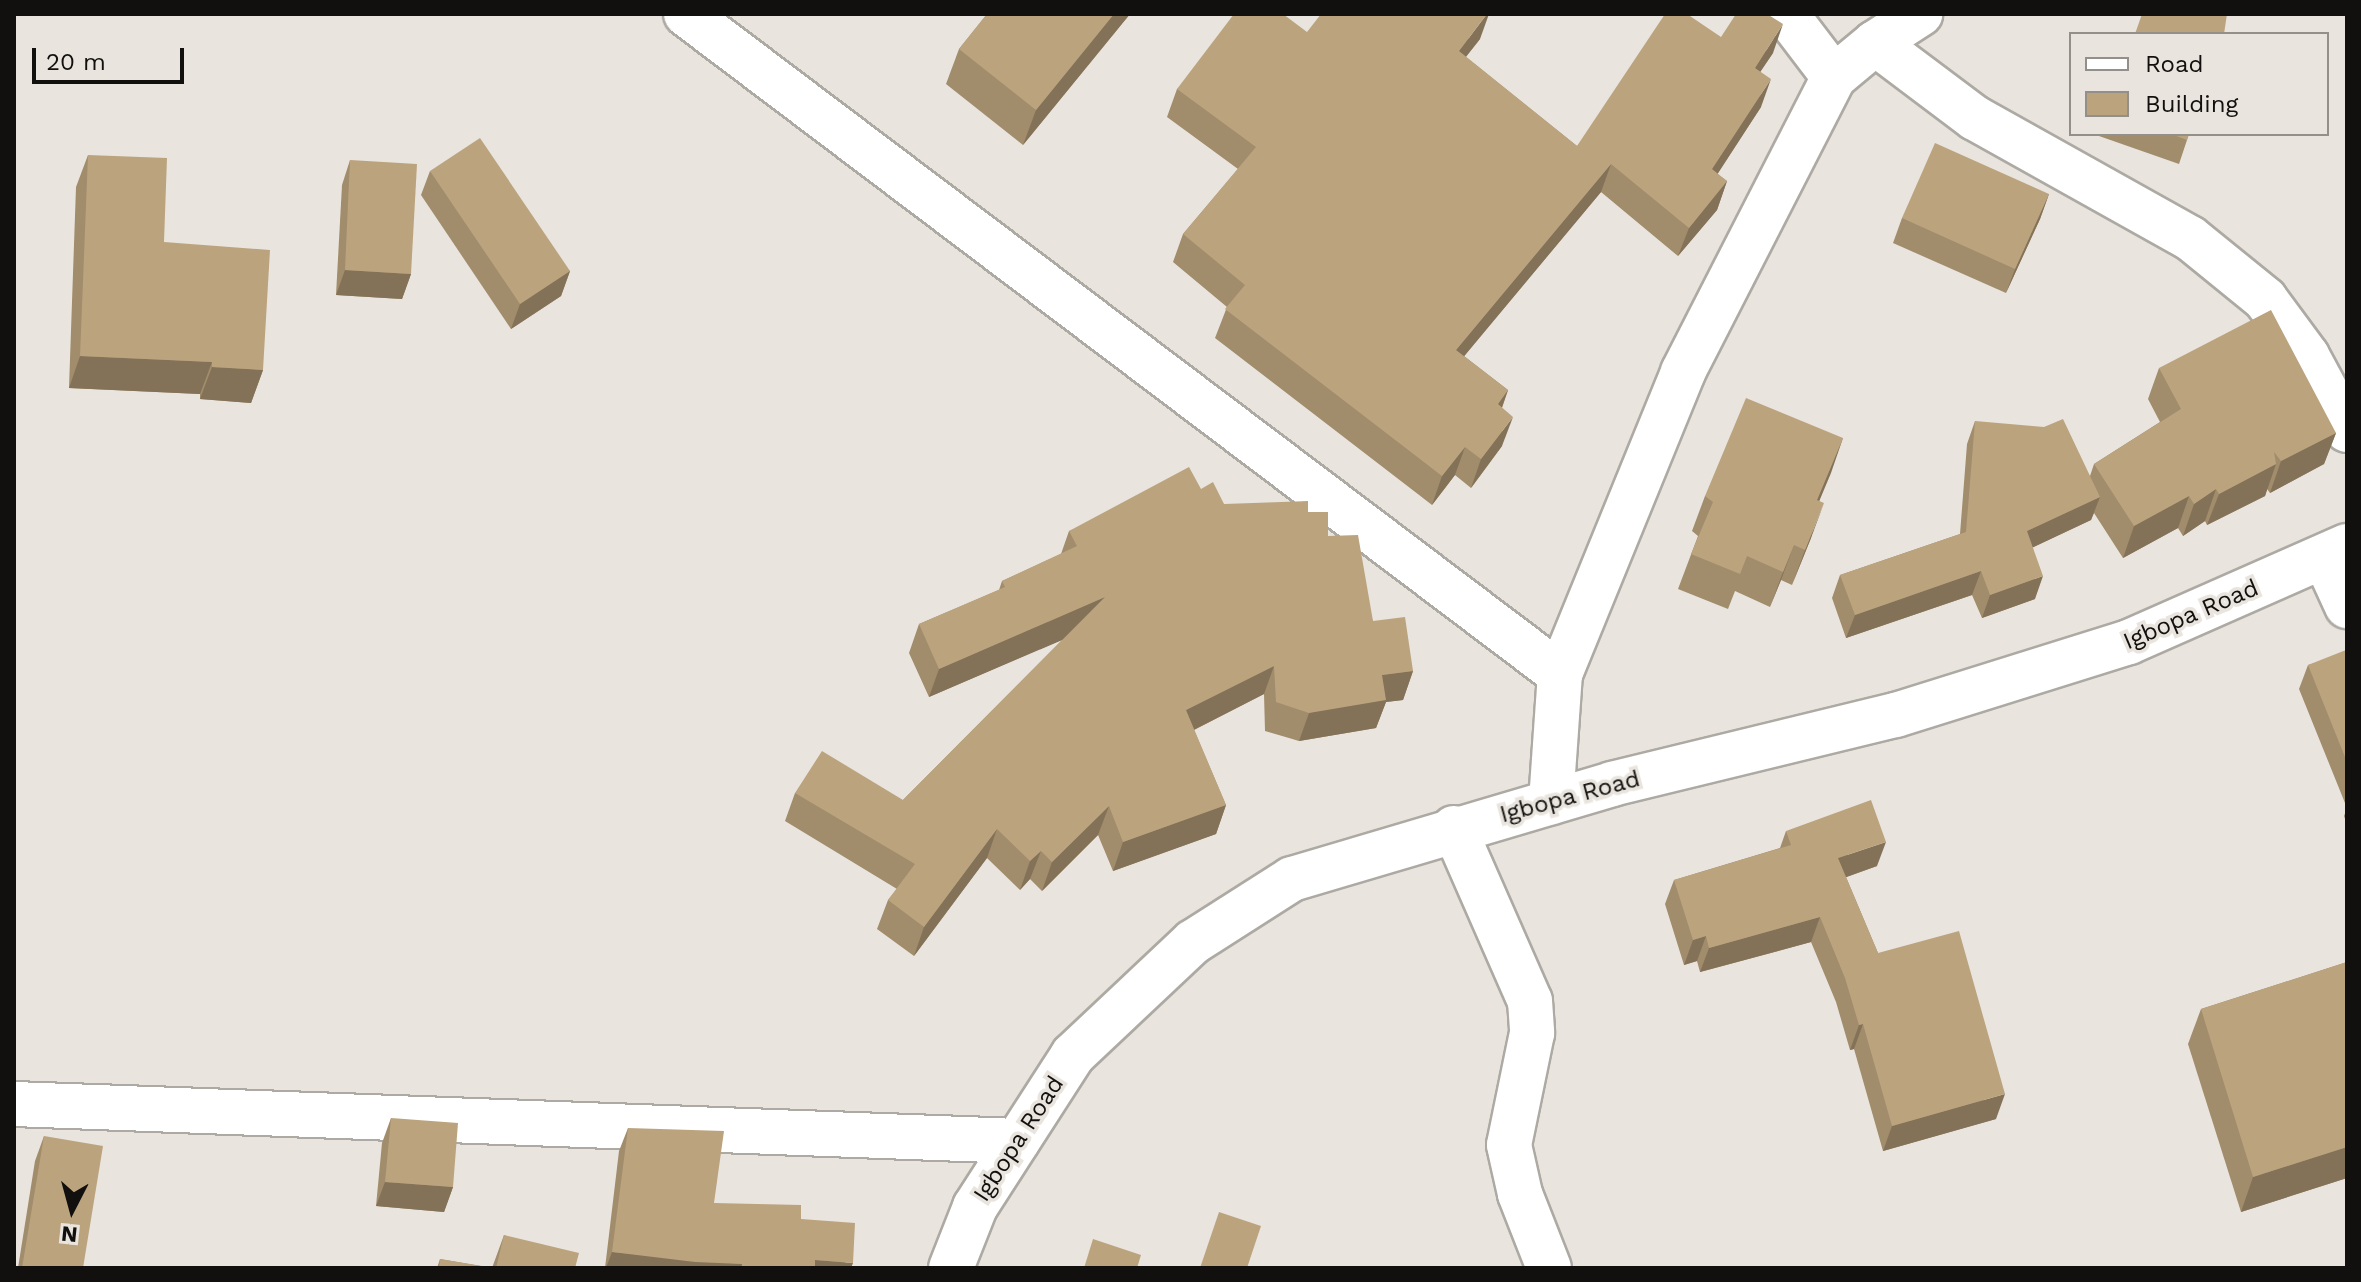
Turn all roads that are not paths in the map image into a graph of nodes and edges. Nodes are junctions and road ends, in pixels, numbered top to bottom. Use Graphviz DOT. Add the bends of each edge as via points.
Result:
graph roads {
  1 [pos="686,14"];
  2 [pos="1786,14"];
  3 [pos="1920,14"];
  4 [pos="1875,43"];
  5 [pos="1834,77"];
  6 [pos="2347,430"];
  7 [pos="2336,552"];
  8 [pos="2347,606"];
  9 [pos="1560,674"];
  10 [pos="1551,802"];
  11 [pos="1454,828"];
  12 [pos="14,1104"];
  13 [pos="1017,1141"];
  14 [pos="951,1268"];
  15 [pos="1549,1268"];
  1 -- 9 [label="street"];
  2 -- 5 [label="street"];
  3 -- 4 [label="street"];
  4 -- 5 [label="street"];
  4 -- 6 [label="street" via="1975,118 2190,238 2265,299 2307,356"];
  5 -- 9 [label="street" via="1683,372"];
  7 -- 8 [label="street"];
  7 -- 10 [label="street, Igbopa Road" via="2086,656 1896,715"];
  9 -- 10 [label="street"];
  10 -- 11 [label="street, Igbopa Road"];
  11 -- 13 [label="street, Igbopa Road" via="1292,879 1193,942 1073,1055"];
  11 -- 15 [label="street" via="1530,1001 1532,1033 1509,1145 1520,1194"];
  12 -- 13 [label="street"];
  13 -- 14 [label="street, Igbopa Road" via="975,1207"];
}
